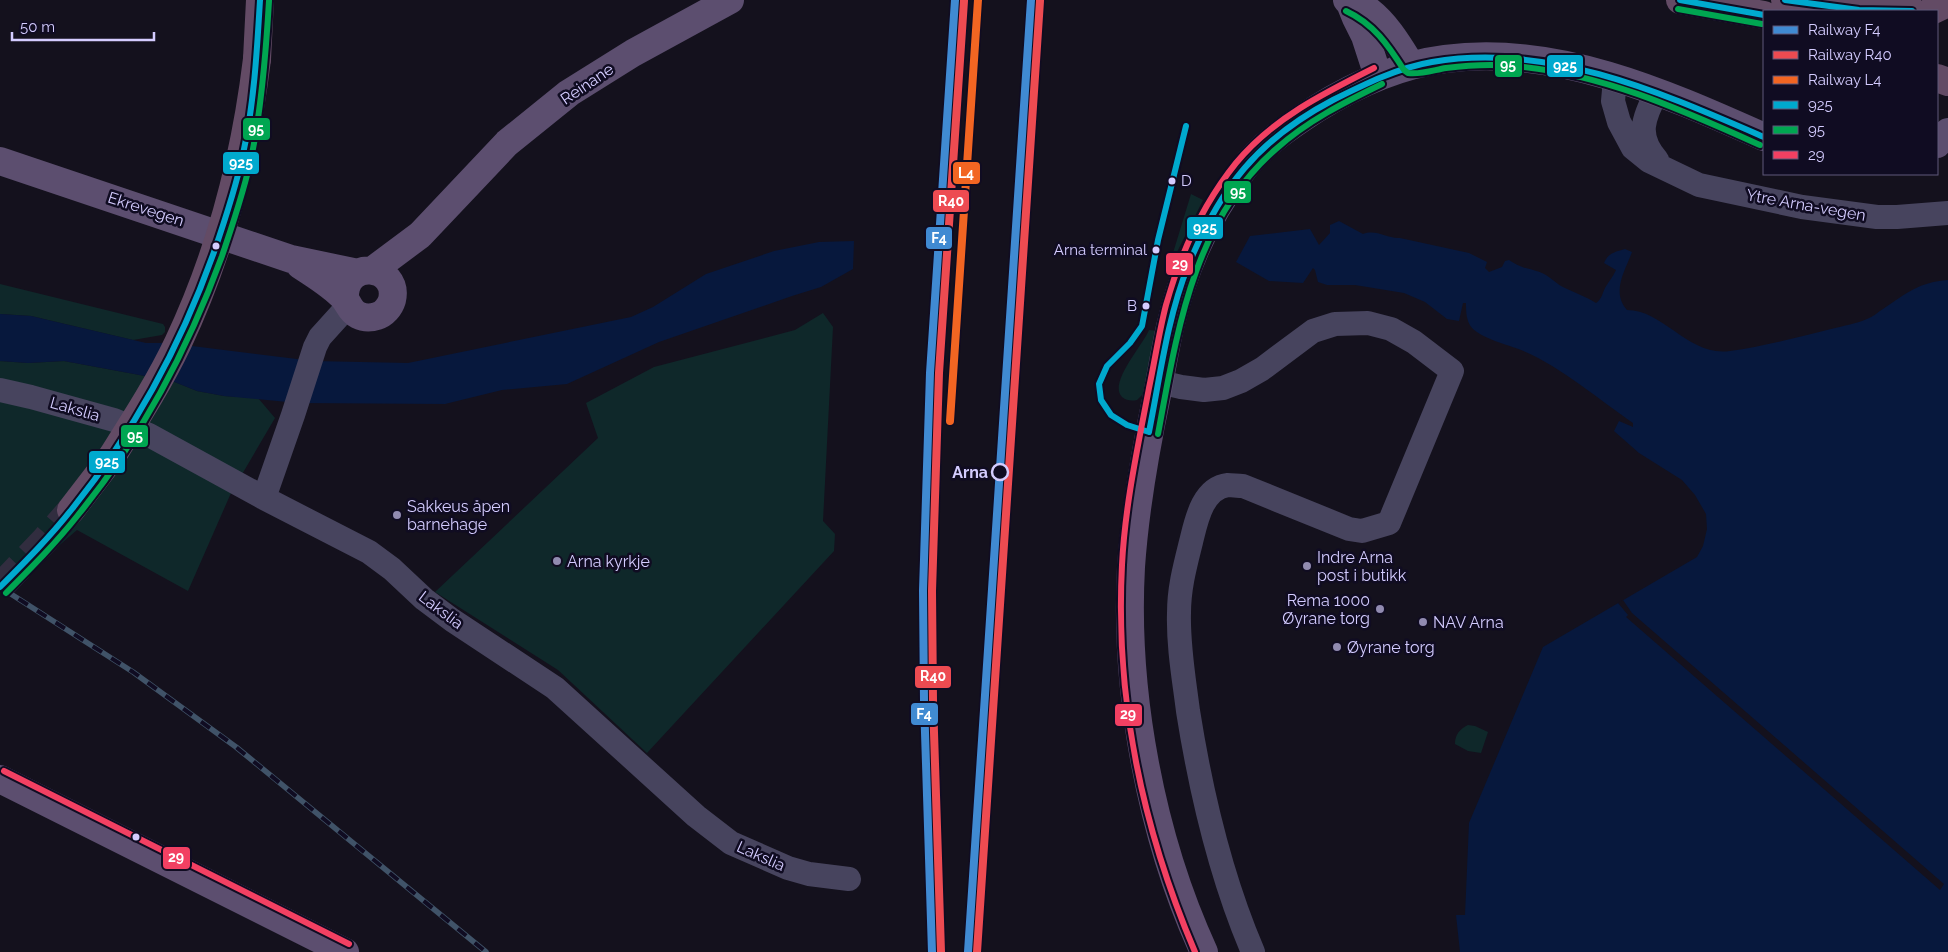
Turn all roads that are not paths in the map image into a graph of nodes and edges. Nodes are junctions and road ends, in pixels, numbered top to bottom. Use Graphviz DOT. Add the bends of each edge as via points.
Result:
graph roads {
  1 [pos="260,0"];
  2 [pos="730,0"];
  3 [pos="1680,0"];
  4 [pos="1785,0"];
  5 [pos="1349,1"];
  6 [pos="1948,3"];
  7 [pos="1859,10"];
  8 [pos="1933,10"];
  9 [pos="1763,15"];
  10 [pos="1411,65"];
  11 [pos="1378,76"];
  12 [pos="1615,79"];
  13 [pos="1656,92"];
  14 [pos="1948,132"];
  15 [pos="1763,137"];
  16 [pos="1938,143"];
  17 [pos="0,161"];
  18 [pos="1667,171"];
  19 [pos="1948,213"];
  20 [pos="420,235"];
  21 [pos="291,259"];
  22 [pos="366,272"];
  23 [pos="393,292"];
  24 [pos="347,302"];
  25 [pos="1160,382"];
  26 [pos="0,390"];
  27 [pos="264,498"];
  28 [pos="71,510"];
  29 [pos="0,778"];
  30 [pos="849,879"];
  31 [pos="345,952"];
  32 [pos="1204,952"];
  33 [pos="1253,952"];
  1 -- 28 [label="highway, bridge" via="252,104 230,204 212,259 177,344 137,416 111,458"];
  2 -- 20 [label="main road, Reinane" via="569,93 507,143"];
  3 -- 9 [label="highway"];
  4 -- 7 [label="highway"];
  5 -- 10 [label="main road" via="1381,22"];
  5 -- 11 [label="main road"];
  6 -- 8 [label="highway"];
  10 -- 11 [label="main road"];
  10 -- 12 [label="main road" via="1479,56 1515,58 1552,62"];
  11 -- 25 [label="main road" via="1336,96 1297,122 1269,143 1243,169 1214,214 1182,283"];
  12 -- 13 [label="main road"];
  12 -- 18 [label="street, Ytre Arna-vegen" via="1613,101 1628,141 1649,161"];
  13 -- 15 [label="main road"];
  13 -- 18 [label="street, Ytre Arna-vegen" via="1644,123 1644,137 1649,151"];
  14 -- 16 [label="main road"];
  17 -- 21 [label="main road, Ekrevegen"];
  18 -- 19 [label="street, Ytre Arna-vegen" via="1699,186 1802,206 1877,217"];
  20 -- 22 [label="main road, Reinane"];
  20 -- 23 [label="main road, Reinane"];
  21 -- 22 [label="main road, Ekrevegen"];
  21 -- 24 [label="main road, Ekrevegen"];
  22 -- 23 [label="main road" via="386,278"];
  22 -- 24 [label="main road" via="347,284"];
  23 -- 24 [label="main road" via="386,310 373,317 359,316"];
  24 -- 27 [label="street" via="315,347"];
  25 -- 32 [label="main road" via="1139,496 1131,566 1137,720 1162,836"];
  25 -- 33 [label="street" via="1204,390 1223,388 1262,369 1312,331 1335,324 1368,323 1391,329 1452,371 1389,524 1362,530 1349,529 1243,486 1226,485 1213,491 1203,503 1196,521 1181,582 1178,613 1182,666 1196,765 1213,835 1238,916"];
  26 -- 27 [label="street, Lakslia" via="123,424"];
  27 -- 30 [label="street, Lakslia" via="369,552 452,620 544,680 696,816 731,842 788,868 817,876"];
  29 -- 31 [label="main road"];
}
